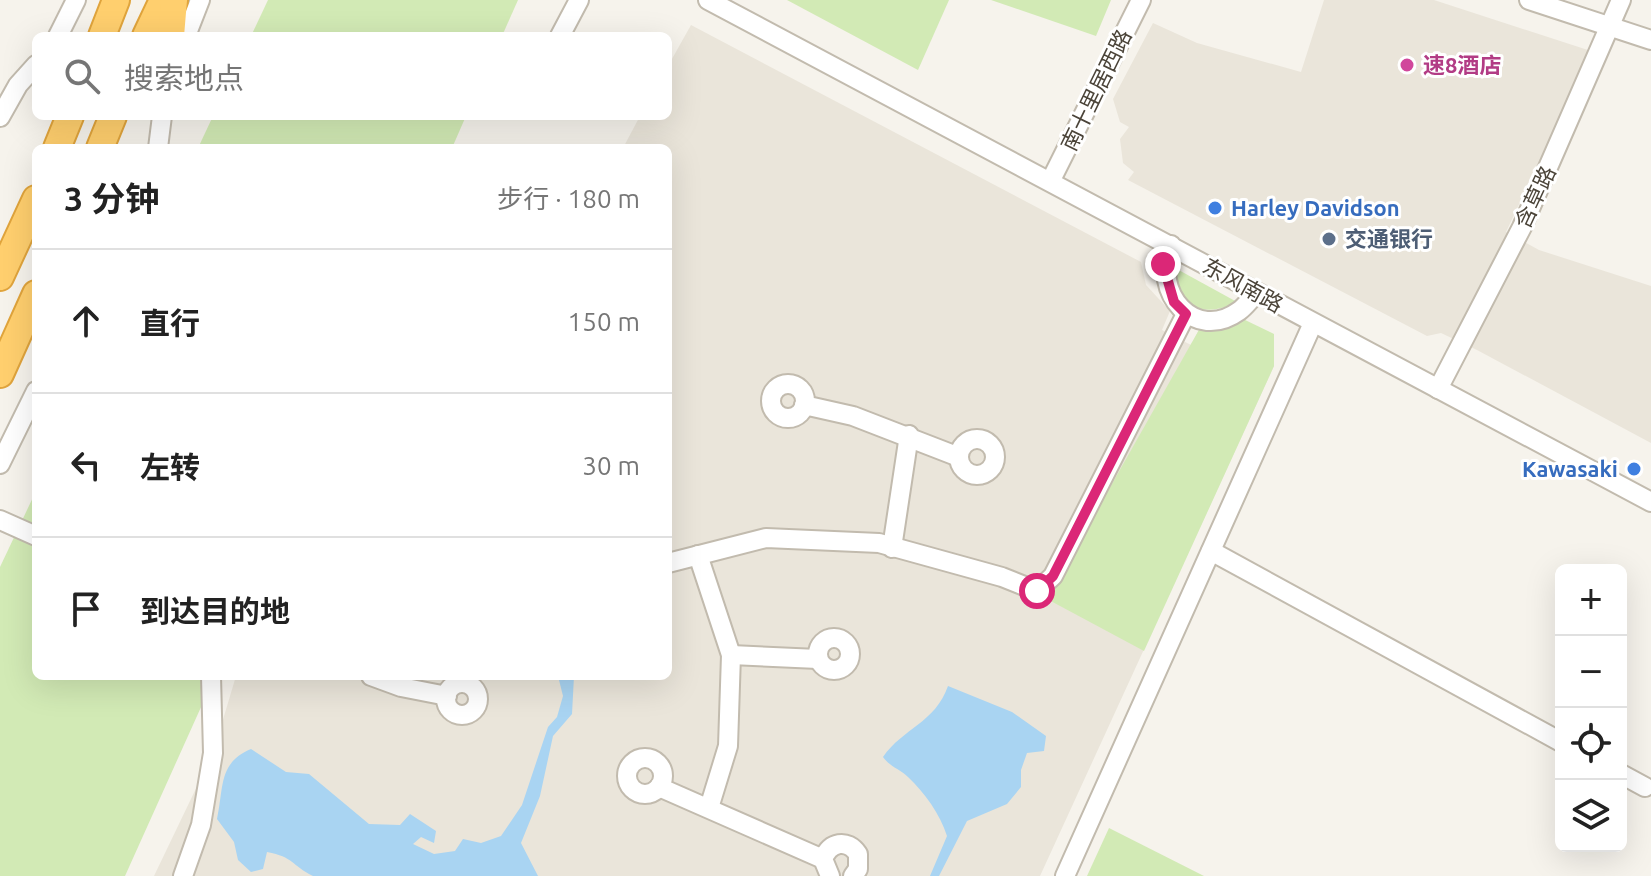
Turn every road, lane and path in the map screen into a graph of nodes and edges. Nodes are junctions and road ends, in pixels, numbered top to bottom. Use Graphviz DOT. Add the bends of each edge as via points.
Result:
graph roads {
  1 [pos="76,0"];
  2 [pos="116,0"];
  3 [pos="163,0"];
  4 [pos="174,0"];
  5 [pos="200,0"];
  6 [pos="579,0"];
  7 [pos="708,0"];
  8 [pos="1141,0"];
  9 [pos="1529,0"];
  10 [pos="1621,0"];
  11 [pos="1612,28"];
  12 [pos="60,32"];
  13 [pos="104,32"];
  14 [pos="148,32"];
  15 [pos="171,32"];
  16 [pos="188,32"];
  17 [pos="562,32"];
  18 [pos="1651,40"];
  19 [pos="32,69"];
  20 [pos="0,117"];
  21 [pos="68,120"];
  22 [pos="111,120"];
  23 [pos="162,120"];
  24 [pos="59,144"];
  25 [pos="102,144"];
  26 [pos="158,144"];
  27 [pos="1051,180"];
  28 [pos="32,208"];
  29 [pos="1171,245"];
  30 [pos="0,277"];
  31 [pos="1257,293"];
  32 [pos="32,303"];
  33 [pos="1186,314"];
  34 [pos="1313,323"];
  35 [pos="0,374"];
  36 [pos="1438,389"];
  37 [pos="32,399"];
  38 [pos="804,405"];
  39 [pos="909,435"];
  40 [pos="959,457"];
  41 [pos="0,464"];
  42 [pos="1651,502"];
  43 [pos="0,520"];
  44 [pos="32,534"];
  45 [pos="892,548"];
  46 [pos="1211,551"];
  47 [pos="698,555"];
  48 [pos="672,562"];
  49 [pos="731,655"];
  50 [pos="818,659"];
  51 [pos="211,680"];
  52 [pos="397,680"];
  53 [pos="423,684"];
  54 [pos="447,696"];
  55 [pos="1555,739"];
  56 [pos="1627,777"];
  57 [pos="659,787"];
  58 [pos="1645,787"];
  59 [pos="709,808"];
  60 [pos="826,868"];
  61 [pos="183,876"];
  62 [pos="853,876"];
  63 [pos="1065,876"];
  1 -- 12 [label="street"];
  2 -- 13 [label="highway"];
  3 -- 14 [label="highway"];
  4 -- 15 [label="highway"];
  5 -- 16 [label="street"];
  6 -- 17 [label="street"];
  7 -- 27 [label="street, 东风南路"];
  8 -- 27 [label="street, 南十里居西路"];
  9 -- 11 [label="street"];
  10 -- 11 [label="street, 含草路"];
  11 -- 18 [label="street"];
  11 -- 36 [label="street, 含草路" via="1522,227"];
  19 -- 20 [label="street"];
  21 -- 24 [label="highway"];
  22 -- 25 [label="highway"];
  23 -- 26 [label="street"];
  27 -- 29 [label="street, 东风南路"];
  28 -- 30 [label="highway"];
  29 -- 31 [label="street, 东风南路"];
  29 -- 33 [label="street" via="1163,264 1165,276 1174,302"];
  31 -- 33 [label="street" via="1224,318"];
  31 -- 34 [label="street, 东风南路"];
  32 -- 35 [label="highway"];
  33 -- 45 [label="street" via="1053,576 1037,591"];
  34 -- 36 [label="street, 东风南路"];
  34 -- 46 [label="street"];
  36 -- 42 [label="street, 东风南路"];
  37 -- 41 [label="street"];
  38 -- 39 [label="street"];
  39 -- 40 [label="street"];
  39 -- 45 [label="street"];
  43 -- 44 [label="street"];
  45 -- 47 [label="street" via="766,538"];
  46 -- 55 [label="street"];
  46 -- 63 [label="street"];
  47 -- 48 [label="street"];
  47 -- 49 [label="street"];
  49 -- 50 [label="street"];
  49 -- 59 [label="street" via="728,746"];
  51 -- 61 [label="street" via="213,753 201,825"];
  52 -- 53 [label="street"];
  53 -- 54 [label="street"];
  56 -- 58 [label="street"];
  57 -- 59 [label="street"];
  59 -- 60 [label="street"];
  60 -- 62 [label="street" via="834,845 849,845 860,863"];
}
